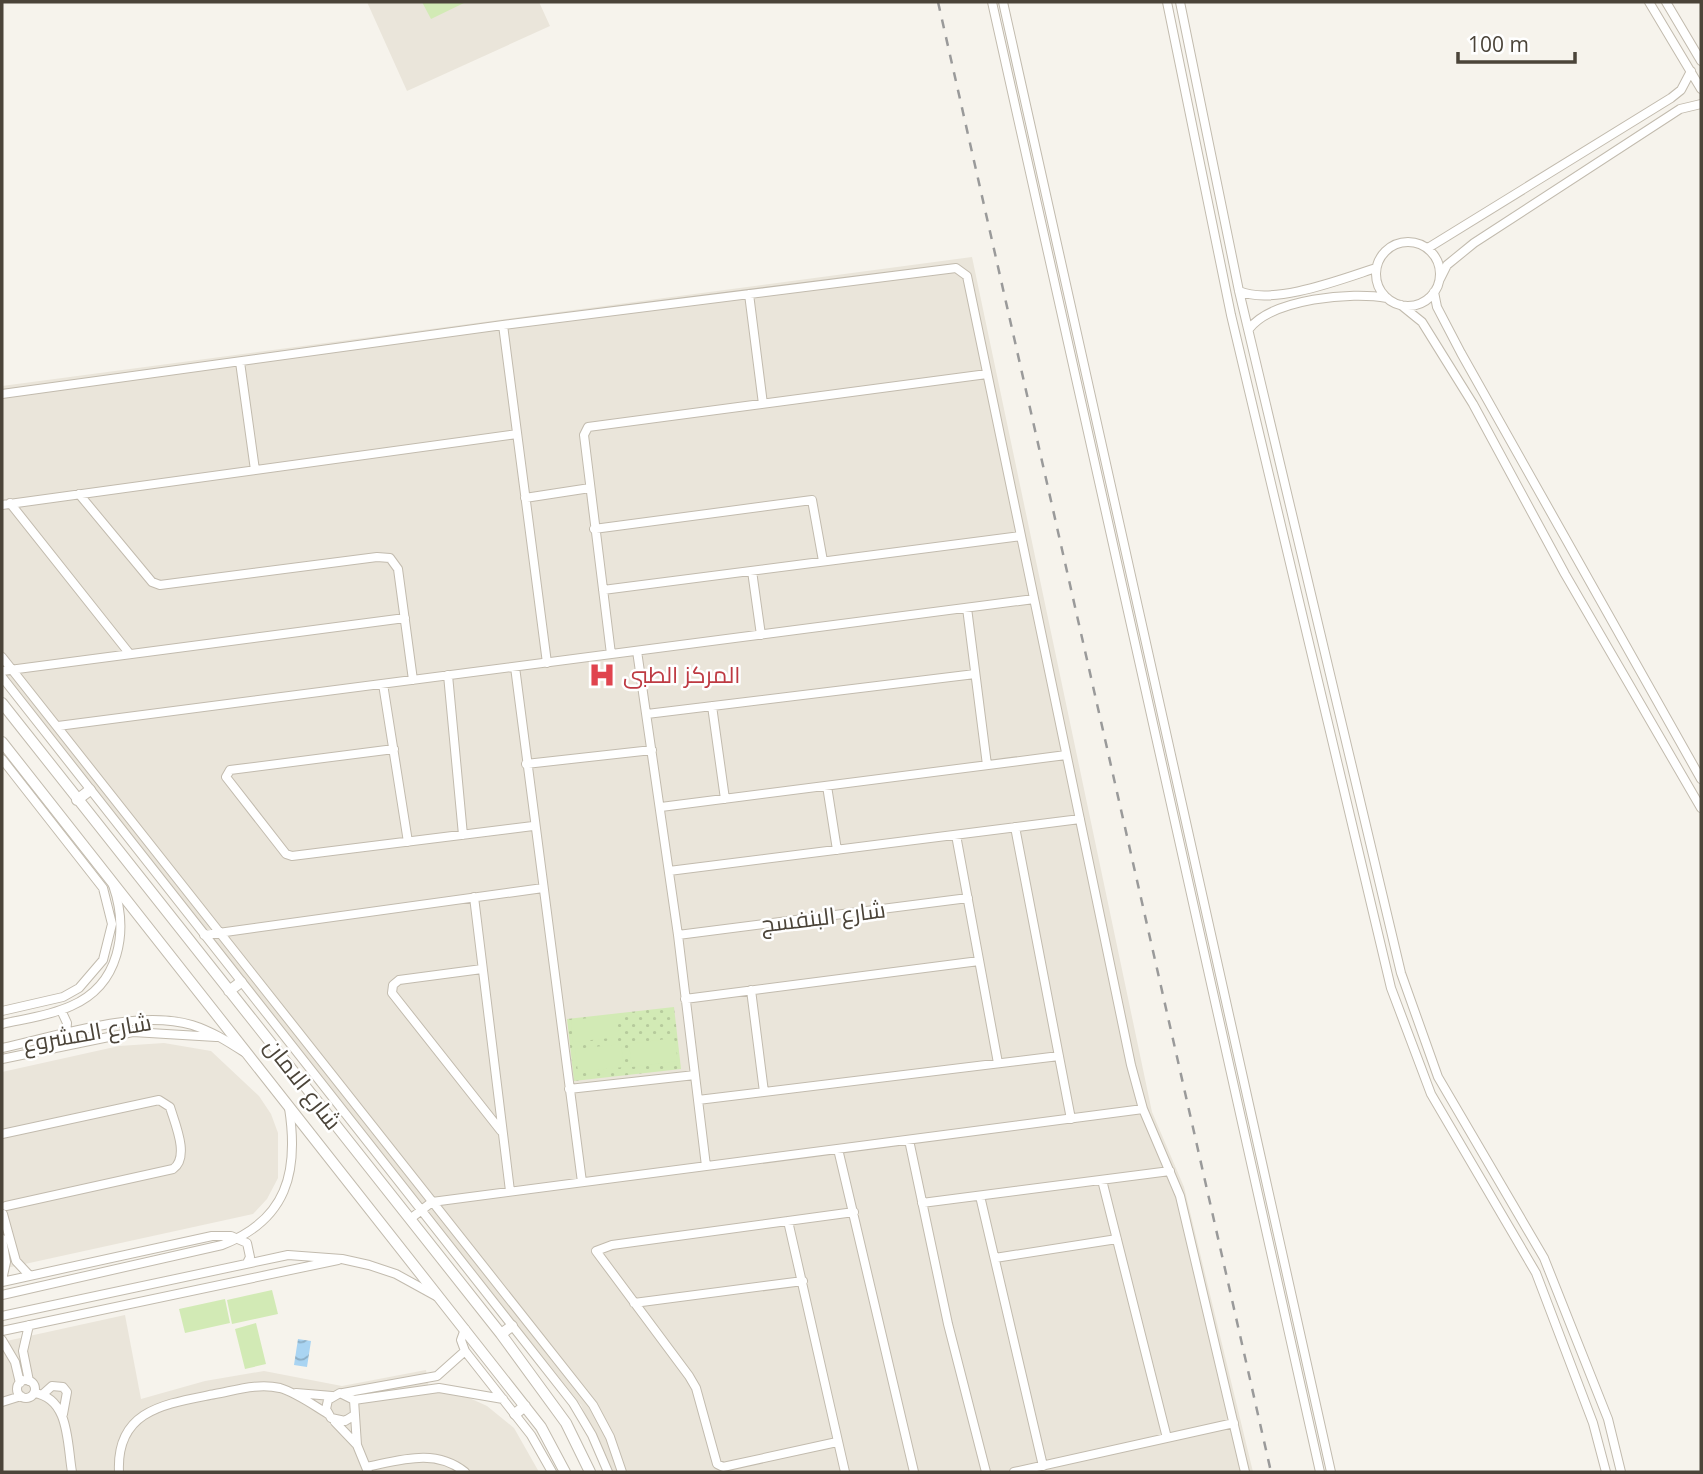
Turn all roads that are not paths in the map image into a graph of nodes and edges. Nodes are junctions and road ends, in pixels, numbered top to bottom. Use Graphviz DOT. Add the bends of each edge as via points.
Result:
graph roads {
  1 [pos="992,2"];
  2 [pos="1003,2"];
  3 [pos="1167,2"];
  4 [pos="1180,2"];
  5 [pos="1649,2"];
  6 [pos="1666,2"];
  7 [pos="1701,61"];
  8 [pos="1691,71"];
  9 [pos="1701,89"];
  10 [pos="1701,104"];
  11 [pos="1428,248"];
  12 [pos="1233,250"];
  13 [pos="1219,253"];
  14 [pos="1376,268"];
  15 [pos="1440,279"];
  16 [pos="1239,291"];
  17 [pos="1434,292"];
  18 [pos="749,294"];
  19 [pos="1388,299"];
  20 [pos="1401,305"];
  21 [pos="503,325"];
  22 [pos="1249,329"];
  23 [pos="240,362"];
  24 [pos="987,374"];
  25 [pos="2,394"];
  26 [pos="1486,398"];
  27 [pos="763,404"];
  28 [pos="1473,404"];
  29 [pos="1271,425"];
  30 [pos="1258,427"];
  31 [pos="517,434"];
  32 [pos="255,470"];
  33 [pos="590,488"];
  34 [pos="79,494"];
  35 [pos="525,498"];
  36 [pos="6,504"];
  37 [pos="594,528"];
  38 [pos="1021,536"];
  39 [pos="823,561"];
  40 [pos="752,571"];
  41 [pos="603,590"];
  42 [pos="1034,599"];
  43 [pos="967,608"];
  44 [pos="405,618"];
  45 [pos="761,635"];
  46 [pos="637,651"];
  47 [pos="129,653"];
  48 [pos="611,654"];
  49 [pos="2,657"];
  50 [pos="547,663"];
  51 [pos="514,667"];
  52 [pos="6,670"];
  53 [pos="975,674"];
  54 [pos="448,676"];
  55 [pos="2,677"];
  56 [pos="413,680"];
  57 [pos="383,684"];
  58 [pos="2,703"];
  59 [pos="712,706"];
  60 [pos="647,714"];
  61 [pos="58,726"];
  62 [pos="2,742"];
  63 [pos="394,749"];
  64 [pos="652,750"];
  65 [pos="1066,755"];
  66 [pos="2,759"];
  67 [pos="526,764"];
  68 [pos="987,765"];
  69 [pos="1701,779"];
  70 [pos="827,786"];
  71 [pos="90,790"];
  72 [pos="725,799"];
  73 [pos="77,800"];
  74 [pos="660,807"];
  75 [pos="1701,808"];
  76 [pos="1080,819"];
  77 [pos="533,826"];
  78 [pos="1015,827"];
  79 [pos="463,835"];
  80 [pos="956,835"];
  81 [pos="408,842"];
  82 [pos="836,850"];
  83 [pos="669,871"];
  84 [pos="111,880"];
  85 [pos="543,888"];
  86 [pos="474,897"];
  87 [pos="968,898"];
  88 [pos="221,932"];
  89 [pos="204,935"];
  90 [pos="678,935"];
  91 [pos="979,961"];
  92 [pos="482,969"];
  93 [pos="241,982"];
  94 [pos="751,990"];
  95 [pos="229,991"];
  96 [pos="685,999"];
  97 [pos="1411,1003"];
  98 [pos="1398,1007"];
  99 [pos="61,1010"];
  100 [pos="2,1011"];
  101 [pos="2,1024"];
  102 [pos="66,1034"];
  103 [pos="222,1038"];
  104 [pos="16,1045"];
  105 [pos="2,1048"];
  106 [pos="19,1055"];
  107 [pos="249,1055"];
  108 [pos="1059,1056"];
  109 [pos="2,1059"];
  110 [pos="998,1063"];
  111 [pos="695,1075"];
  112 [pos="569,1089"];
  113 [pos="764,1092"];
  114 [pos="698,1100"];
  115 [pos="289,1107"];
  116 [pos="1143,1109"];
  117 [pos="1071,1119"];
  118 [pos="502,1133"];
  119 [pos="2,1134"];
  120 [pos="909,1140"];
  121 [pos="838,1149"];
  122 [pos="706,1166"];
  123 [pos="1170,1171"];
  124 [pos="1102,1180"];
  125 [pos="582,1182"];
  126 [pos="510,1191"];
  127 [pos="980,1196"];
  128 [pos="432,1202"];
  129 [pos="922,1203"];
  130 [pos="3,1209"];
  131 [pos="420,1211"];
  132 [pos="854,1212"];
  133 [pos="410,1219"];
  134 [pos="788,1221"];
  135 [pos="241,1238"];
  136 [pos="2,1239"];
  137 [pos="1117,1239"];
  138 [pos="995,1258"];
  139 [pos="342,1259"];
  140 [pos="247,1263"];
  141 [pos="29,1275"];
  142 [pos="2,1281"];
  143 [pos="803,1281"];
  144 [pos="2,1295"];
  145 [pos="73,1300"];
  146 [pos="442,1300"];
  147 [pos="634,1303"];
  148 [pos="76,1315"];
  149 [pos="2,1316"];
  150 [pos="29,1325"];
  151 [pos="512,1326"];
  152 [pos="465,1329"];
  153 [pos="2,1331"];
  154 [pos="501,1334"];
  155 [pos="2,1340"];
  156 [pos="465,1351"];
  157 [pos="437,1376"];
  158 [pos="24,1382"];
  159 [pos="439,1388"];
  160 [pos="38,1393"];
  161 [pos="293,1393"];
  162 [pos="343,1393"];
  163 [pos="20,1396"];
  164 [pos="331,1396"];
  165 [pos="503,1399"];
  166 [pos="354,1400"];
  167 [pos="2,1402"];
  168 [pos="525,1406"];
  169 [pos="515,1414"];
  170 [pos="330,1416"];
  171 [pos="353,1416"];
  172 [pos="62,1417"];
  173 [pos="1234,1423"];
  174 [pos="1167,1438"];
  175 [pos="837,1442"];
  176 [pos="357,1444"];
  177 [pos="1043,1466"];
  178 [pos="367,1469"];
  179 [pos="72,1472"];
  180 [pos="119,1472"];
  181 [pos="465,1472"];
  182 [pos="552,1472"];
  183 [pos="565,1472"];
  184 [pos="590,1472"];
  185 [pos="608,1472"];
  186 [pos="622,1472"];
  187 [pos="845,1472"];
  188 [pos="914,1472"];
  189 [pos="986,1472"];
  190 [pos="1014,1472"];
  191 [pos="1245,1472"];
  192 [pos="1320,1472"];
  193 [pos="1331,1472"];
  194 [pos="1605,1472"];
  195 [pos="1621,1472"];
  1 -- 192 [label="street"];
  2 -- 193 [label="street"];
  3 -- 13 [label="street"];
  4 -- 12 [label="street"];
  5 -- 8 [label="street"];
  6 -- 7 [label="street"];
  8 -- 9 [label="street"];
  8 -- 11 [label="street" via="1671,98"];
  10 -- 15 [label="street" via="1680,109 1474,243 1447,265"];
  11 -- 14 [label="street" via="1414,242 1398,243 1385,251"];
  11 -- 15 [label="street" via="1438,262"];
  12 -- 13 [label="street"];
  12 -- 16 [label="street"];
  13 -- 30 [label="street"];
  14 -- 16 [label="street" via="1343,280 1268,295"];
  14 -- 19 [label="street" via="1379,286"];
  15 -- 17 [label="street"];
  16 -- 22 [label="street"];
  17 -- 20 [label="street" via="1416,304"];
  17 -- 26 [label="street" via="1439,312"];
  18 -- 21 [label="street"];
  18 -- 24 [label="street" via="960,269 967,276"];
  18 -- 27 [label="street"];
  19 -- 20 [label="street"];
  19 -- 22 [label="street" via="1348,295 1274,310 1259,317"];
  20 -- 28 [label="street" via="1422,322"];
  21 -- 23 [label="street"];
  21 -- 31 [label="street"];
  22 -- 29 [label="street"];
  23 -- 25 [label="street"];
  23 -- 32 [label="street"];
  24 -- 27 [label="street"];
  24 -- 38 [label="street"];
  26 -- 28 [label="street"];
  26 -- 69 [label="street"];
  27 -- 33 [label="street" via="588,427 584,435"];
  28 -- 75 [label="street"];
  29 -- 30 [label="street"];
  29 -- 97 [label="street"];
  30 -- 98 [label="street"];
  31 -- 32 [label="street"];
  31 -- 35 [label="street"];
  32 -- 34 [label="street"];
  33 -- 35 [label="street"];
  33 -- 37 [label="street"];
  34 -- 36 [label="street"];
  34 -- 44 [label="street" via="156,584 383,557 398,569"];
  35 -- 50 [label="street"];
  36 -- 47 [label="street"];
  37 -- 39 [label="street" via="812,500"];
  37 -- 41 [label="street"];
  38 -- 39 [label="street"];
  38 -- 42 [label="street"];
  39 -- 40 [label="street"];
  40 -- 41 [label="street"];
  40 -- 45 [label="street"];
  41 -- 48 [label="street"];
  42 -- 43 [label="street"];
  42 -- 65 [label="street"];
  43 -- 45 [label="street"];
  43 -- 53 [label="street"];
  44 -- 47 [label="street"];
  44 -- 56 [label="street"];
  45 -- 46 [label="street"];
  46 -- 48 [label="street"];
  46 -- 60 [label="street"];
  47 -- 52 [label="street"];
  48 -- 50 [label="street"];
  49 -- 52 [label="street"];
  50 -- 51 [label="street"];
  51 -- 54 [label="street"];
  51 -- 67 [label="street"];
  52 -- 61 [label="street"];
  53 -- 59 [label="street"];
  53 -- 68 [label="street"];
  54 -- 56 [label="street"];
  54 -- 79 [label="street"];
  55 -- 71 [label="street"];
  56 -- 57 [label="street"];
  57 -- 61 [label="street"];
  57 -- 63 [label="street"];
  58 -- 73 [label="street, شارع الامان"];
  59 -- 60 [label="street"];
  59 -- 72 [label="street"];
  60 -- 64 [label="street"];
  61 -- 88 [label="street"];
  62 -- 84 [label="street, شارع الامان"];
  63 -- 81 [label="street"];
  63 -- 81 [label="street" via="230,770 226,777 286,854"];
  64 -- 67 [label="street"];
  64 -- 74 [label="street"];
  65 -- 68 [label="street"];
  65 -- 76 [label="street"];
  66 -- 100 [label="street" via="103,888 112,924 103,960 79,988 63,997"];
  67 -- 77 [label="street"];
  68 -- 70 [label="street"];
  70 -- 72 [label="street"];
  70 -- 82 [label="street"];
  71 -- 73 [label="street"];
  71 -- 89 [label="street"];
  72 -- 74 [label="street"];
  73 -- 95 [label="street, شارع الامان"];
  74 -- 83 [label="street"];
  76 -- 78 [label="street"];
  76 -- 116 [label="street"];
  77 -- 79 [label="street"];
  77 -- 85 [label="street"];
  78 -- 80 [label="street"];
  78 -- 108 [label="street"];
  79 -- 81 [label="street"];
  80 -- 82 [label="street"];
  80 -- 87 [label="street"];
  82 -- 83 [label="street"];
  83 -- 90 [label="street"];
  84 -- 99 [label="street, شارع المشروع" via="122,918 116,958 96,988"];
  84 -- 107 [label="street, شارع الامان"];
  85 -- 86 [label="street"];
  85 -- 112 [label="street"];
  86 -- 88 [label="street"];
  86 -- 92 [label="street"];
  87 -- 90 [label="street, شارع البنفسج"];
  87 -- 91 [label="street"];
  88 -- 89 [label="street"];
  88 -- 128 [label="street"];
  89 -- 93 [label="street"];
  90 -- 96 [label="street"];
  91 -- 94 [label="street"];
  91 -- 110 [label="street"];
  92 -- 118 [label="street"];
  92 -- 118 [label="street" via="399,980 392,993"];
  93 -- 95 [label="street"];
  93 -- 131 [label="street"];
  94 -- 96 [label="street"];
  94 -- 113 [label="street"];
  95 -- 133 [label="street, شارع الامان"];
  96 -- 111 [label="street"];
  97 -- 98 [label="street"];
  97 -- 195 [label="street" via="1438,1077 1544,1258 1608,1419"];
  98 -- 194 [label="street" via="1431,1094 1532,1262 1593,1423"];
  99 -- 101 [label="street, شارع المشروع"];
  99 -- 102 [label="street"];
  102 -- 103 [label="street, شارع المشروع" via="158,1020 191,1025"];
  102 -- 104 [label="street, شارع المشروع"];
  103 -- 106 [label="street" via="133,1032"];
  103 -- 107 [label="street, شارع المشروع"];
  104 -- 105 [label="street, شارع المشروع"];
  104 -- 106 [label="street"];
  106 -- 109 [label="street"];
  107 -- 115 [label="street, شارع الامان"];
  108 -- 110 [label="street"];
  108 -- 117 [label="street"];
  110 -- 113 [label="street"];
  111 -- 112 [label="street"];
  111 -- 114 [label="street"];
  112 -- 125 [label="street"];
  113 -- 114 [label="street"];
  114 -- 122 [label="street"];
  115 -- 135 [label="street" via="294,1156 291,1175 272,1212"];
  115 -- 146 [label="street, شارع الامان"];
  116 -- 117 [label="street"];
  116 -- 123 [label="street"];
  117 -- 120 [label="street"];
  118 -- 126 [label="street"];
  119 -- 130 [label="street" via="159,1100 170,1107 181,1154 173,1169"];
  120 -- 121 [label="street"];
  120 -- 129 [label="street"];
  121 -- 122 [label="street"];
  121 -- 132 [label="street"];
  122 -- 125 [label="street"];
  123 -- 124 [label="street"];
  123 -- 173 [label="street" via="1181,1196"];
  124 -- 127 [label="street"];
  124 -- 137 [label="street"];
  125 -- 126 [label="street"];
  126 -- 128 [label="street"];
  127 -- 129 [label="street"];
  127 -- 138 [label="street"];
  128 -- 131 [label="street"];
  128 -- 186 [label="street" via="593,1405"];
  129 -- 189 [label="street"];
  130 -- 141 [label="street" via="16,1262"];
  131 -- 133 [label="street"];
  131 -- 151 [label="street"];
  132 -- 134 [label="street"];
  132 -- 188 [label="street"];
  133 -- 154 [label="street, شارع الامان"];
  134 -- 143 [label="street"];
  134 -- 147 [label="street" via="599,1247 597,1255"];
  135 -- 140 [label="street" via="250,1249"];
  135 -- 141 [label="street" via="212,1236"];
  135 -- 144 [label="street"];
  136 -- 142 [label="street" via="6,1262"];
  137 -- 138 [label="street"];
  137 -- 174 [label="street"];
  138 -- 177 [label="street"];
  139 -- 140 [label="street" via="288,1255"];
  139 -- 146 [label="street" via="396,1274"];
  139 -- 148 [label="street"];
  140 -- 145 [label="street"];
  141 -- 142 [label="street"];
  143 -- 147 [label="street"];
  143 -- 175 [label="street"];
  145 -- 148 [label="street"];
  145 -- 149 [label="street"];
  146 -- 152 [label="street, شارع الامان"];
  147 -- 175 [label="street" via="696,1388 717,1464 723,1467"];
  148 -- 150 [label="street"];
  150 -- 153 [label="street"];
  150 -- 158 [label="street" via="23,1352"];
  151 -- 154 [label="street"];
  151 -- 185 [label="street" via="573,1404"];
  152 -- 156 [label="street" via="461,1339"];
  152 -- 168 [label="street, شارع الامان"];
  154 -- 184 [label="street, شارع الامان" via="561,1415"];
  155 -- 158 [label="street"];
  156 -- 157 [label="street"];
  156 -- 165 [label="street"];
  157 -- 159 [label="street"];
  157 -- 162 [label="street"];
  158 -- 160 [label="street"];
  158 -- 163 [label="street" via="17,1388"];
  159 -- 165 [label="street"];
  159 -- 166 [label="street"];
  160 -- 163 [label="street"];
  160 -- 172 [label="street" via="56,1403"];
  160 -- 172 [label="street" via="52,1386 63,1387 67,1398"];
  161 -- 164 [label="street"];
  161 -- 170 [label="street"];
  161 -- 180 [label="street" via="251,1387 148,1411 124,1438"];
  162 -- 164 [label="street"];
  162 -- 166 [label="street"];
  163 -- 167 [label="street"];
  164 -- 170 [label="street" via="327,1404"];
  165 -- 169 [label="street"];
  166 -- 171 [label="street"];
  168 -- 169 [label="street"];
  168 -- 183 [label="street, شارع الامان" via="548,1437"];
  169 -- 182 [label="street"];
  170 -- 171 [label="street" via="345,1421"];
  170 -- 176 [label="street"];
  171 -- 176 [label="street"];
  172 -- 179 [label="street"];
  173 -- 174 [label="street"];
  173 -- 191 [label="street"];
  174 -- 177 [label="street"];
  175 -- 187 [label="street"];
  176 -- 178 [label="street"];
  177 -- 190 [label="street"];
  178 -- 181 [label="street" via="420,1456 437,1457"];
}
